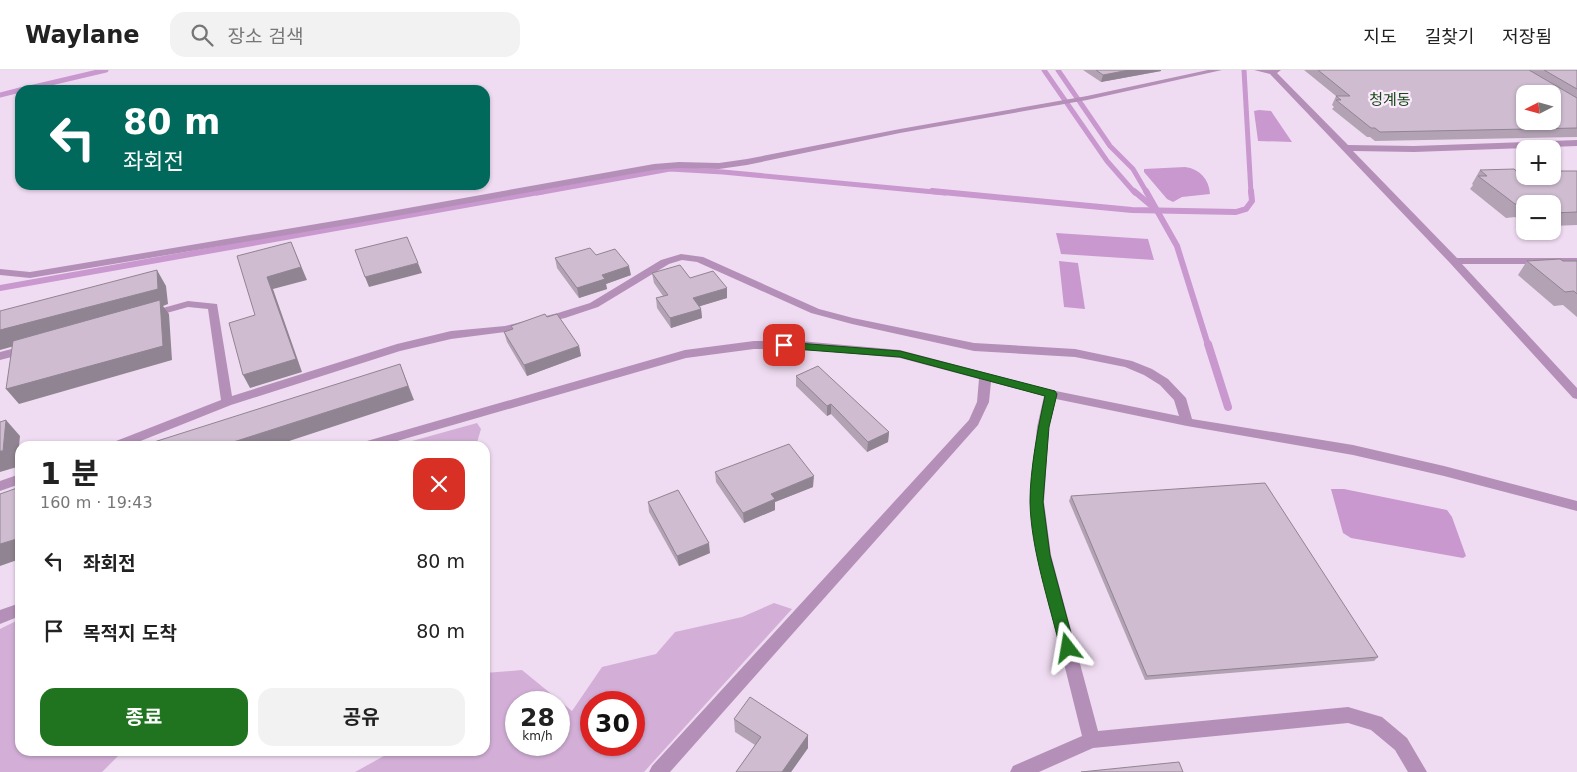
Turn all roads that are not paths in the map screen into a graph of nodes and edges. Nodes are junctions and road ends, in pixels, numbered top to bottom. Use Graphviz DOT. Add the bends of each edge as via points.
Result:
graph roads {
  1 [pos="1218,70"];
  2 [pos="1258,70"];
  3 [pos="1274,71"];
  4 [pos="1577,143"];
  5 [pos="1346,148"];
  6 [pos="1454,261"];
  7 [pos="1577,261"];
  8 [pos="0,272"];
  9 [pos="141,317"];
  10 [pos="38,346"];
  11 [pos="0,356"];
  12 [pos="985,376"];
  13 [pos="1576,393"];
  14 [pos="1051,394"];
  15 [pos="226,402"];
  16 [pos="1187,422"];
  17 [pos="128,441"];
  18 [pos="382,441"];
  19 [pos="15,481"];
  20 [pos="0,486"];
  21 [pos="1577,506"];
  22 [pos="15,611"];
  23 [pos="0,617"];
  24 [pos="1092,740"];
  25 [pos="658,772"];
  26 [pos="1019,772"];
  27 [pos="1418,772"];
  1 -- 8 [label="street" via="747,162 654,167 30,274"];
  2 -- 3 [label="street"];
  3 -- 5 [label="street"];
  4 -- 5 [label="street"];
  5 -- 6 [label="street"];
  6 -- 7 [label="street"];
  6 -- 13 [label="street"];
  9 -- 15 [label="street" via="188,304 213,306"];
  10 -- 11 [label="street"];
  12 -- 14 [label="street"];
  12 -- 18 [label="street" via="900,354 800,345 754,345 685,354"];
  12 -- 25 [label="street" via="983,402 974,422"];
  14 -- 16 [label="street"];
  14 -- 24 [label="street" via="1043,427 1036,502 1044,555"];
  15 -- 16 [label="street" via="397,348 562,316 594,305 665,262 681,257 699,259 815,311 852,321 974,347 1075,353 1128,364 1164,382 1180,398"];
  15 -- 17 [label="street"];
  16 -- 21 [label="street" via="1353,450"];
  19 -- 20 [label="street"];
  22 -- 23 [label="street"];
  24 -- 26 [label="street"];
  24 -- 27 [label="street" via="1348,715 1376,723 1401,744"];
}
